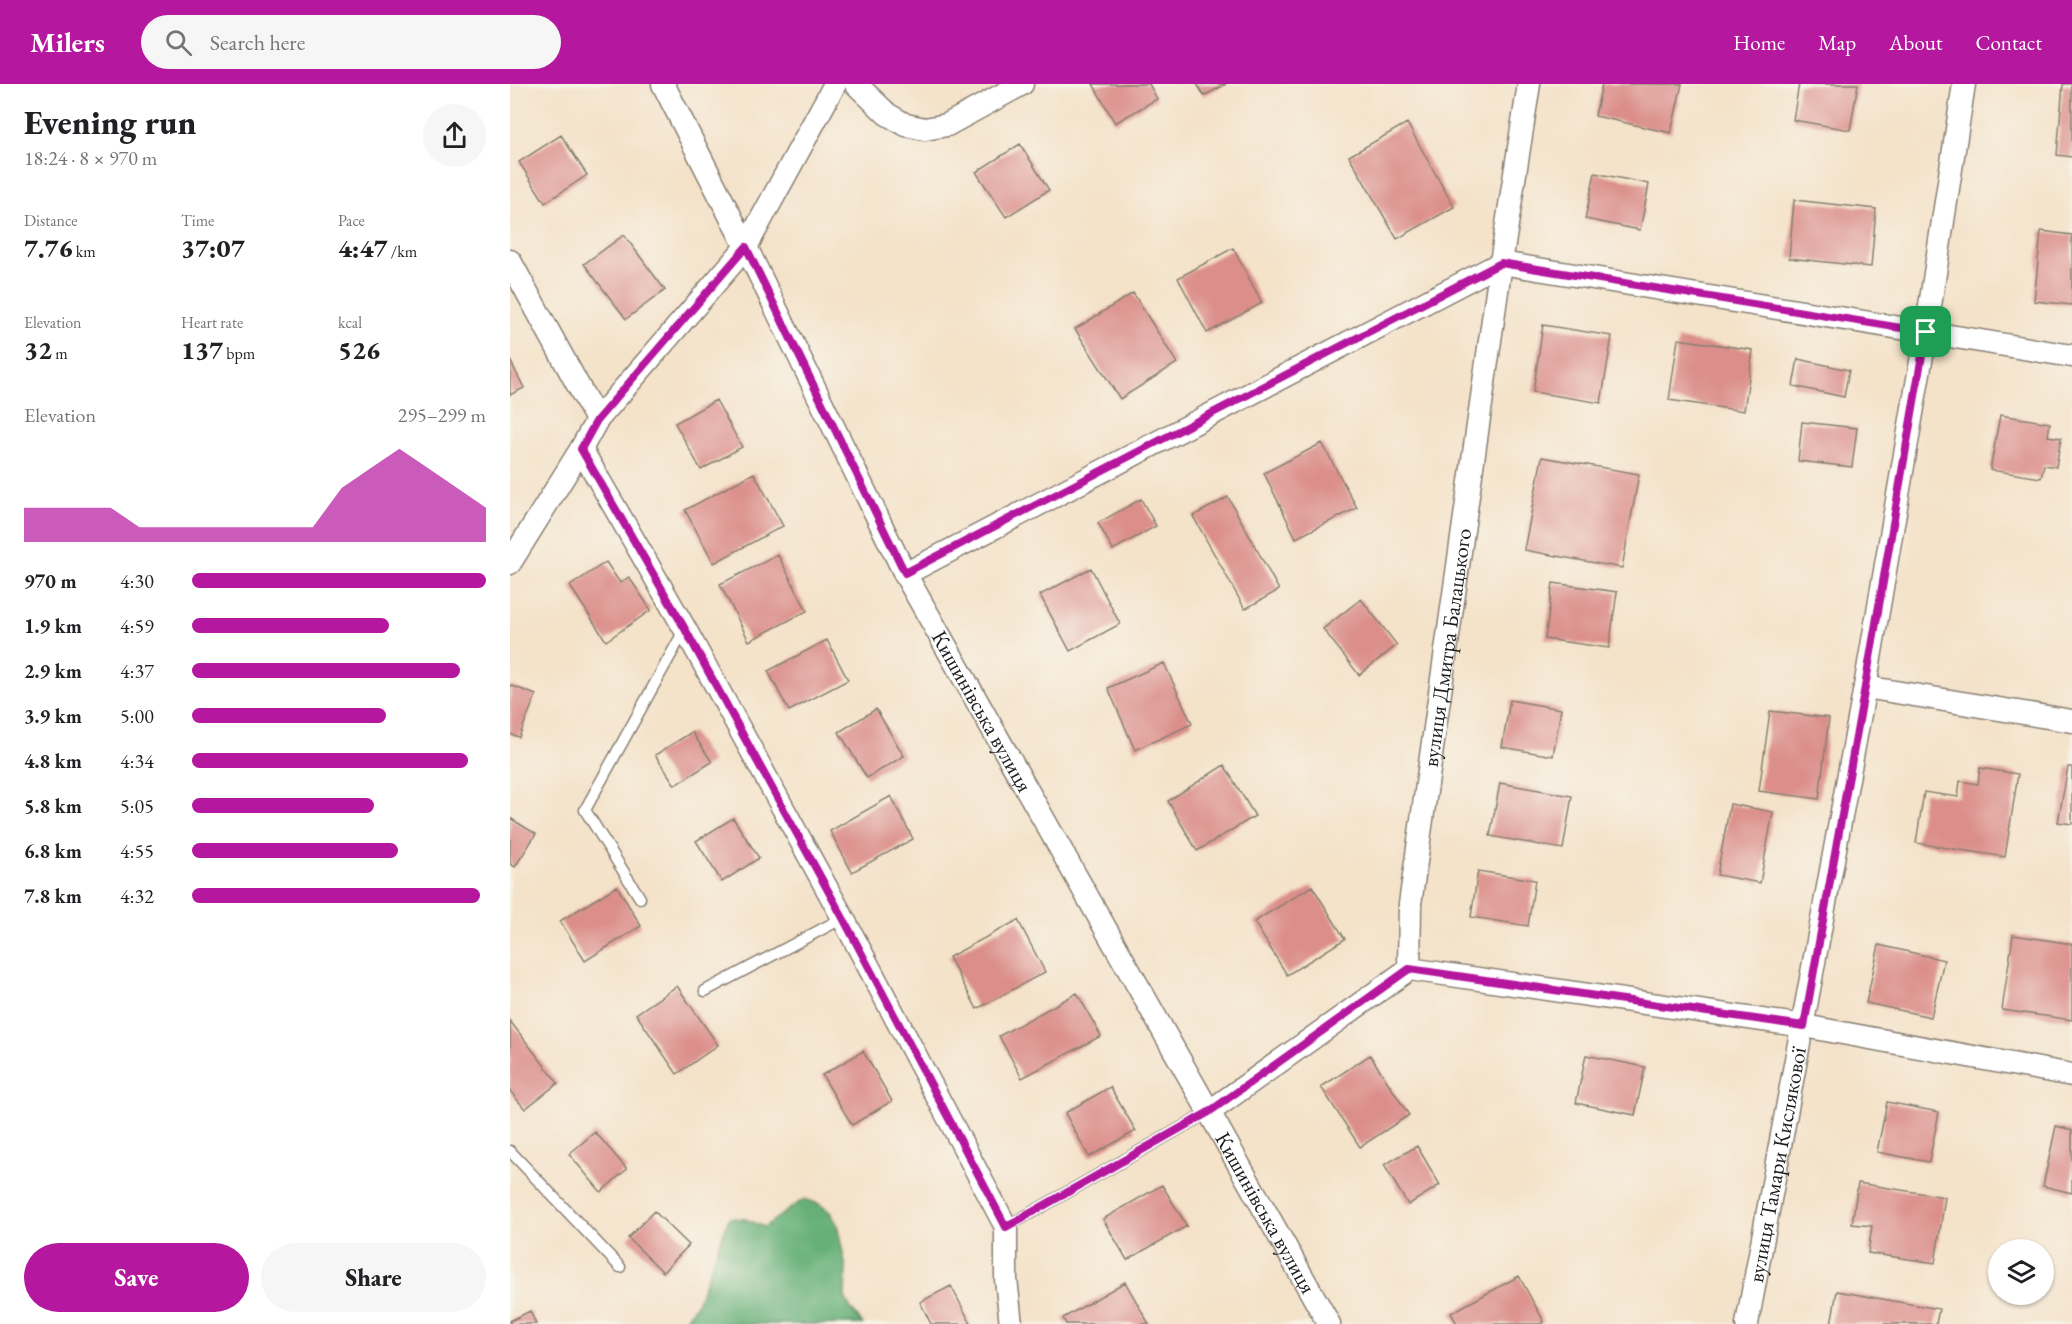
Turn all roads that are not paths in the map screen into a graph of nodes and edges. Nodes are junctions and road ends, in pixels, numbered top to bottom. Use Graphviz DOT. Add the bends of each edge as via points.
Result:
graph roads {
  1 [pos="663,84"];
  2 [pos="835,84"];
  3 [pos="856,84"];
  4 [pos="1022,84"];
  5 [pos="1529,84"];
  6 [pos="1964,84"];
  7 [pos="746,247"];
  8 [pos="510,261"];
  9 [pos="1501,263"];
  10 [pos="1926,332"];
  11 [pos="2072,356"];
  12 [pos="597,420"];
  13 [pos="581,449"];
  14 [pos="510,562"];
  15 [pos="905,573"];
  16 [pos="685,629"];
  17 [pos="1865,687"];
  18 [pos="2072,721"];
  19 [pos="640,898"];
  20 [pos="843,918"];
  21 [pos="1409,969"];
  22 [pos="705,991"];
  23 [pos="1804,1026"];
  24 [pos="2072,1074"];
  25 [pos="1209,1112"];
  26 [pos="510,1151"];
  27 [pos="1006,1227"];
  28 [pos="620,1266"];
  29 [pos="1011,1324"];
  30 [pos="1329,1324"];
  31 [pos="1747,1324"];
  1 -- 7 [label="street, Кишинівська вулиця"];
  2 -- 7 [label="street"];
  3 -- 4 [label="street" via="887,114 906,125 925,129 946,125"];
  5 -- 9 [label="street, вулиця Дмитра Балацького"];
  6 -- 10 [label="street, вулиця Тамари Кислякової"];
  7 -- 12 [label="street"];
  7 -- 15 [label="street, Кишинівська вулиця"];
  8 -- 12 [label="street"];
  9 -- 10 [label="street"];
  9 -- 15 [label="street"];
  9 -- 21 [label="street, вулиця Дмитра Балацького" via="1410,904"];
  10 -- 11 [label="street"];
  10 -- 17 [label="street, вулиця Тамари Кислякової"];
  12 -- 13 [label="street"];
  13 -- 14 [label="street"];
  13 -- 16 [label="street"];
  15 -- 25 [label="street, Кишинівська вулиця"];
  16 -- 19 [label="lane" via="585,810"];
  16 -- 20 [label="street"];
  17 -- 18 [label="street"];
  17 -- 23 [label="street, вулиця Тамари Кислякової"];
  20 -- 22 [label="lane"];
  20 -- 27 [label="street"];
  21 -- 23 [label="street"];
  21 -- 25 [label="street"];
  23 -- 24 [label="street"];
  23 -- 31 [label="street, вулиця Тамари Кислякової"];
  25 -- 27 [label="lane"];
  25 -- 30 [label="street, Кишинівська вулиця"];
  26 -- 28 [label="lane"];
  27 -- 29 [label="street"];
}
